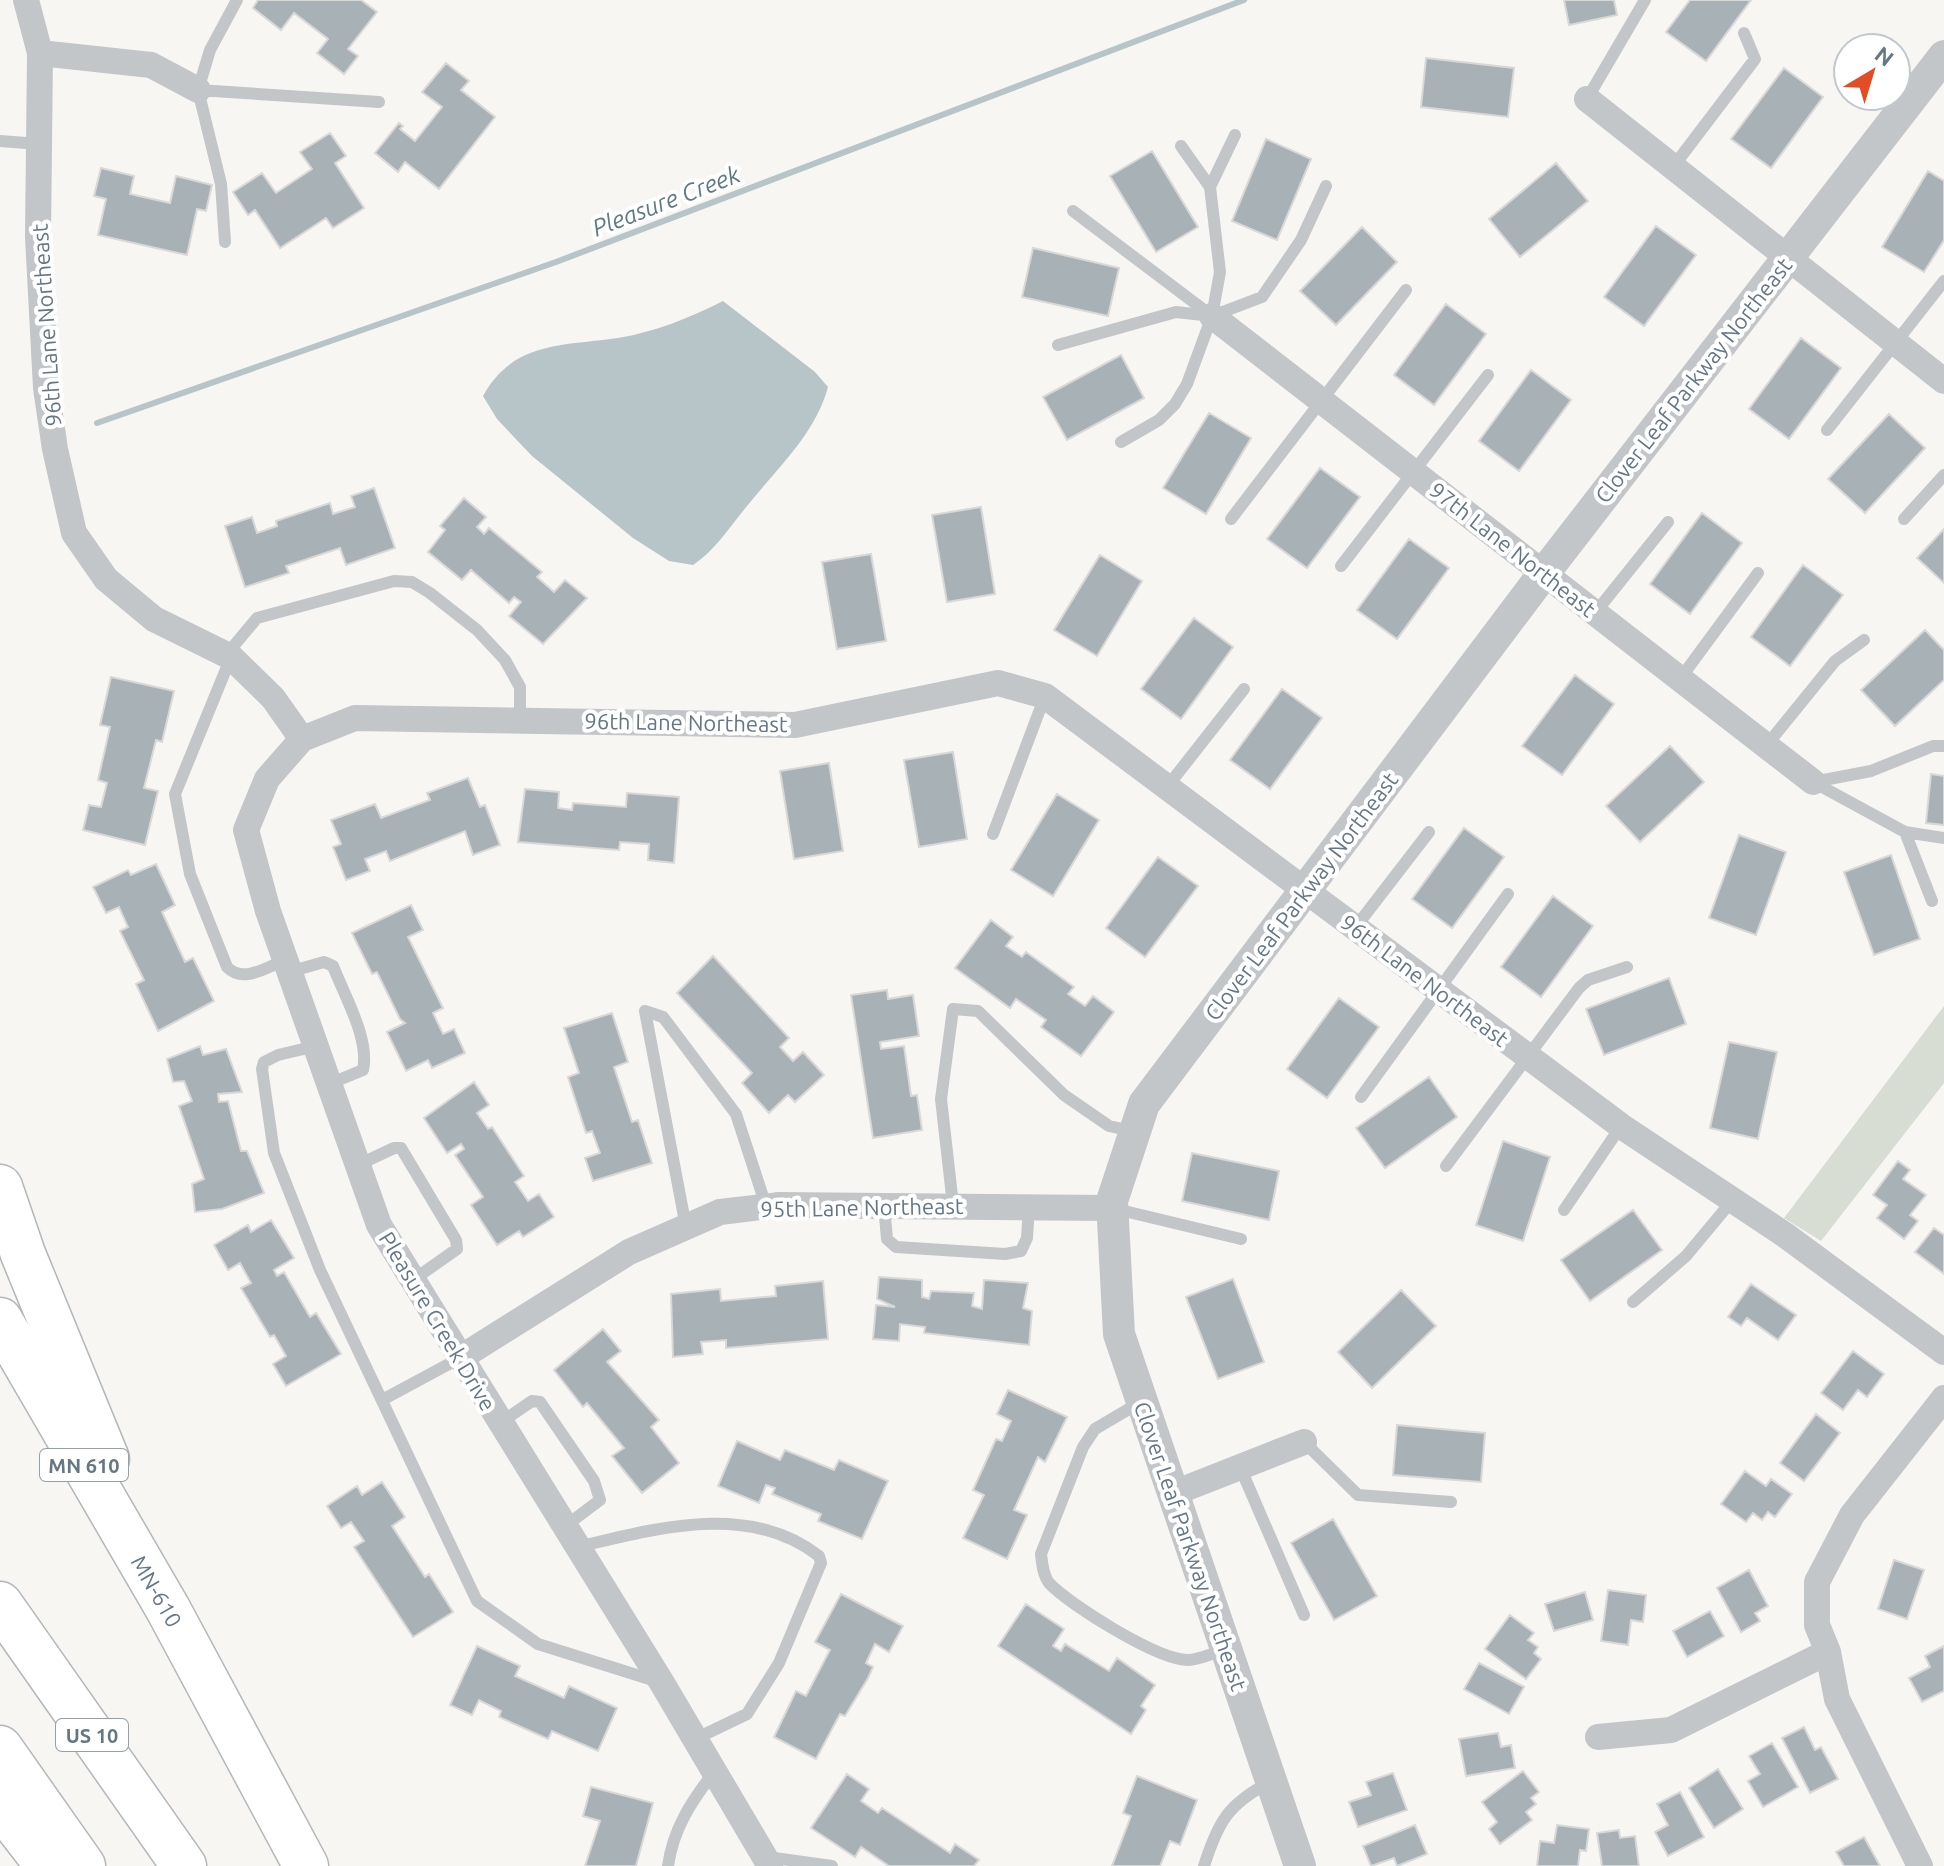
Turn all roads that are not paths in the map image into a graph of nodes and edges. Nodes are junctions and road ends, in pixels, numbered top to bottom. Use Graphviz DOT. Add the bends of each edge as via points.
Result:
graph roads {
  1 [pos="26,0"];
  2 [pos="237,0"];
  3 [pos="1645,0"];
  4 [pos="1744,33"];
  5 [pos="40,53"];
  6 [pos="1944,56"];
  7 [pos="198,90"];
  8 [pos="1587,99"];
  9 [pos="379,102"];
  10 [pos="1235,135"];
  11 [pos="0,141"];
  12 [pos="39,144"];
  13 [pos="1181,146"];
  14 [pos="1673,167"];
  15 [pos="1326,186"];
  16 [pos="1210,187"];
  17 [pos="1073,211"];
  18 [pos="225,242"];
  19 [pos="1787,257"];
  20 [pos="1944,281"];
  21 [pos="1406,290"];
  22 [pos="1212,316"];
  23 [pos="1895,343"];
  24 [pos="1058,345"];
  25 [pos="1488,375"];
  26 [pos="1944,381"];
  27 [pos="1322,402"];
  28 [pos="1827,430"];
  29 [pos="1121,442"];
  30 [pos="1413,472"];
  31 [pos="1944,475"];
  32 [pos="1231,519"];
  33 [pos="1904,519"];
  34 [pos="1668,522"];
  35 [pos="1341,566"];
  36 [pos="1544,573"];
  37 [pos="1758,573"];
  38 [pos="1595,613"];
  39 [pos="1864,640"];
  40 [pos="229,656"];
  41 [pos="1680,679"];
  42 [pos="1244,689"];
  43 [pos="1045,696"];
  44 [pos="520,719"];
  45 [pos="302,739"];
  46 [pos="1766,746"];
  47 [pos="1944,746"];
  48 [pos="1813,782"];
  49 [pos="1167,788"];
  50 [pos="1429,832"];
  51 [pos="1905,832"];
  52 [pos="993,834"];
  53 [pos="1944,838"];
  54 [pos="1305,890"];
  55 [pos="1508,894"];
  56 [pos="1932,901"];
  57 [pos="1355,928"];
  58 [pos="287,966"];
  59 [pos="1627,967"];
  60 [pos="1439,992"];
  61 [pos="316,1046"];
  62 [pos="1527,1056"];
  63 [pos="329,1084"];
  64 [pos="1361,1097"];
  65 [pos="1621,1126"];
  66 [pos="1135,1132"];
  67 [pos="358,1165"];
  68 [pos="1446,1166"];
  69 [pos="0,1187"];
  70 [pos="1731,1202"];
  71 [pos="884,1205"];
  72 [pos="953,1205"];
  73 [pos="1029,1205"];
  74 [pos="766,1206"];
  75 [pos="1112,1208"];
  76 [pos="1564,1210"];
  77 [pos="686,1227"];
  78 [pos="1241,1239"];
  79 [pos="412,1280"];
  80 [pos="1633,1302"];
  81 [pos="0,1320"];
  82 [pos="1944,1352"];
  83 [pos="460,1358"];
  84 [pos="1944,1398"];
  85 [pos="382,1400"];
  86 [pos="1142,1401"];
  87 [pos="500,1423"];
  88 [pos="1304,1442"];
  89 [pos="1240,1467"];
  90 [pos="1174,1493"];
  91 [pos="1451,1502"];
  92 [pos="571,1537"];
  93 [pos="0,1604"];
  94 [pos="168,1609"];
  95 [pos="1304,1615"];
  96 [pos="1226,1649"];
  97 [pos="1828,1652"];
  98 [pos="662,1683"];
  99 [pos="1598,1737"];
  100 [pos="695,1739"];
  101 [pos="0,1748"];
  102 [pos="715,1771"];
  103 [pos="1270,1782"];
  104 [pos="0,1804"];
  105 [pos="767,1861"];
  106 [pos="48,1866"];
  107 [pos="83,1866"];
  108 [pos="184,1866"];
  109 [pos="306,1866"];
  110 [pos="668,1866"];
  111 [pos="832,1866"];
  112 [pos="1204,1866"];
  113 [pos="1300,1866"];
  114 [pos="1920,1866"];
  1 -- 5 [label="street, 96th Lane Northeast"];
  2 -- 7 [label="lane" via="210,50"];
  3 -- 8 [label="lane"];
  4 -- 14 [label="lane" via="1755,59"];
  5 -- 7 [label="street" via="151,65"];
  5 -- 12 [label="street, 96th Lane Northeast"];
  6 -- 19 [label="street, Clover Leaf Parkway Northeast"];
  7 -- 9 [label="lane"];
  7 -- 18 [label="lane" via="221,184"];
  8 -- 14 [label="street"];
  10 -- 16 [label="lane"];
  11 -- 12 [label="lane"];
  12 -- 40 [label="street, 96th Lane Northeast" via="46,388 74,533 106,579 154,619"];
  13 -- 16 [label="lane"];
  14 -- 19 [label="street"];
  15 -- 22 [label="lane" via="1301,240 1262,297"];
  16 -- 22 [label="lane" via="1220,272"];
  17 -- 22 [label="lane"];
  19 -- 23 [label="street"];
  19 -- 36 [label="street, Clover Leaf Parkway Northeast"];
  20 -- 23 [label="lane"];
  21 -- 27 [label="lane"];
  22 -- 24 [label="lane" via="1176,312"];
  22 -- 27 [label="street, 97th Lane Northeast"];
  22 -- 29 [label="lane" via="1175,404"];
  23 -- 26 [label="street"];
  23 -- 28 [label="lane"];
  25 -- 30 [label="lane"];
  27 -- 30 [label="street, 97th Lane Northeast"];
  27 -- 32 [label="lane"];
  30 -- 35 [label="lane"];
  30 -- 36 [label="street, 97th Lane Northeast"];
  31 -- 33 [label="lane"];
  34 -- 38 [label="lane"];
  36 -- 38 [label="street, 97th Lane Northeast"];
  36 -- 54 [label="street, Clover Leaf Parkway Northeast"];
  37 -- 41 [label="lane"];
  38 -- 41 [label="street, 97th Lane Northeast"];
  39 -- 46 [label="lane" via="1835,661"];
  40 -- 44 [label="lane" via="257,618 394,581 412,582 477,630 505,660 520,687"];
  40 -- 45 [label="street, 96th Lane Northeast" via="273,698"];
  40 -- 58 [label="lane" via="175,794 190,874 227,967 244,976"];
  41 -- 46 [label="street, 97th Lane Northeast"];
  42 -- 49 [label="lane"];
  43 -- 44 [label="street, 96th Lane Northeast" via="998,683 795,725"];
  43 -- 49 [label="street, 96th Lane Northeast"];
  43 -- 52 [label="lane"];
  44 -- 45 [label="street, 96th Lane Northeast" via="355,718"];
  45 -- 58 [label="street, Pleasure Creek Drive" via="267,779 246,830"];
  46 -- 48 [label="street, 97th Lane Northeast"];
  47 -- 48 [label="lane" via="1871,771"];
  48 -- 51 [label="lane"];
  49 -- 54 [label="street, 96th Lane Northeast"];
  50 -- 57 [label="lane"];
  51 -- 53 [label="lane"];
  51 -- 56 [label="lane"];
  54 -- 57 [label="street, 96th Lane Northeast"];
  54 -- 66 [label="street, Clover Leaf Parkway Northeast" via="1144,1104"];
  55 -- 60 [label="lane"];
  57 -- 60 [label="street, 96th Lane Northeast"];
  58 -- 61 [label="street, Pleasure Creek Drive"];
  58 -- 63 [label="lane" via="333,966 356,1027 366,1058 363,1070"];
  59 -- 62 [label="lane" via="1588,980"];
  60 -- 62 [label="street, 96th Lane Northeast"];
  60 -- 64 [label="lane"];
  61 -- 63 [label="street, Pleasure Creek Drive"];
  61 -- 85 [label="lane" via="264,1062 274,1153 320,1270"];
  62 -- 65 [label="street, 96th Lane Northeast"];
  62 -- 68 [label="lane"];
  63 -- 67 [label="street, Pleasure Creek Drive"];
  65 -- 70 [label="street, 96th Lane Northeast"];
  65 -- 76 [label="lane"];
  66 -- 72 [label="lane" via="1109,1126 1064,1095 978,1011 953,1009 941,1099"];
  66 -- 75 [label="street, Clover Leaf Parkway Northeast"];
  67 -- 79 [label="street, Pleasure Creek Drive" via="379,1225"];
  67 -- 79 [label="lane" via="401,1148 456,1240 457,1249"];
  69 -- 94 [label="highway"];
  70 -- 80 [label="lane" via="1686,1256"];
  70 -- 82 [label="street, 96th Lane Northeast" via="1785,1235"];
  71 -- 72 [label="street, 95th Lane Northeast"];
  71 -- 73 [label="lane" via="887,1239 896,1247 1005,1254 1021,1251"];
  71 -- 74 [label="street, 95th Lane Northeast"];
  72 -- 73 [label="street, 95th Lane Northeast"];
  73 -- 75 [label="street, 95th Lane Northeast"];
  74 -- 77 [label="street, 95th Lane Northeast" via="720,1212"];
  74 -- 77 [label="lane" via="736,1114 663,1017 645,1011"];
  75 -- 78 [label="lane"];
  75 -- 86 [label="street, Clover Leaf Parkway Northeast" via="1119,1334"];
  77 -- 83 [label="street, 95th Lane Northeast" via="629,1252"];
  79 -- 83 [label="street, Pleasure Creek Drive"];
  81 -- 94 [label="highway, MN-610 / MN 610"];
  83 -- 85 [label="lane"];
  83 -- 87 [label="street, Pleasure Creek Drive"];
  84 -- 97 [label="street" via="1852,1515 1817,1582 1817,1625"];
  85 -- 98 [label="lane" via="477,1601 538,1644"];
  86 -- 90 [label="street, Clover Leaf Parkway Northeast"];
  86 -- 96 [label="lane" via="1095,1429 1083,1447 1041,1554 1043,1569 1048,1581 1079,1606 1154,1653 1190,1661"];
  87 -- 92 [label="street, Pleasure Creek Drive"];
  87 -- 92 [label="lane" via="532,1401 540,1402 594,1481 600,1500"];
  88 -- 89 [label="street"];
  88 -- 91 [label="lane" via="1358,1495"];
  89 -- 90 [label="street"];
  89 -- 95 [label="lane"];
  90 -- 96 [label="street, Clover Leaf Parkway Northeast"];
  92 -- 98 [label="street, Pleasure Creek Drive"];
  92 -- 100 [label="lane" via="726,1521 819,1556 821,1563 779,1663 747,1714"];
  93 -- 108 [label="highway, US 10"];
  94 -- 109 [label="highway, MN-610 / MN 610"];
  96 -- 103 [label="street, Clover Leaf Parkway Northeast"];
  97 -- 99 [label="street" via="1671,1730"];
  97 -- 114 [label="street" via="1837,1699"];
  98 -- 100 [label="street, Pleasure Creek Drive"];
  100 -- 102 [label="street, Pleasure Creek Drive"];
  101 -- 107 [label="highway"];
  102 -- 105 [label="street, Pleasure Creek Drive"];
  102 -- 110 [label="lane" via="692,1800 671,1843"];
  103 -- 112 [label="lane" via="1229,1811"];
  103 -- 113 [label="street, Clover Leaf Parkway Northeast"];
  104 -- 106 [label="highway"];
  105 -- 111 [label="lane"];
}
